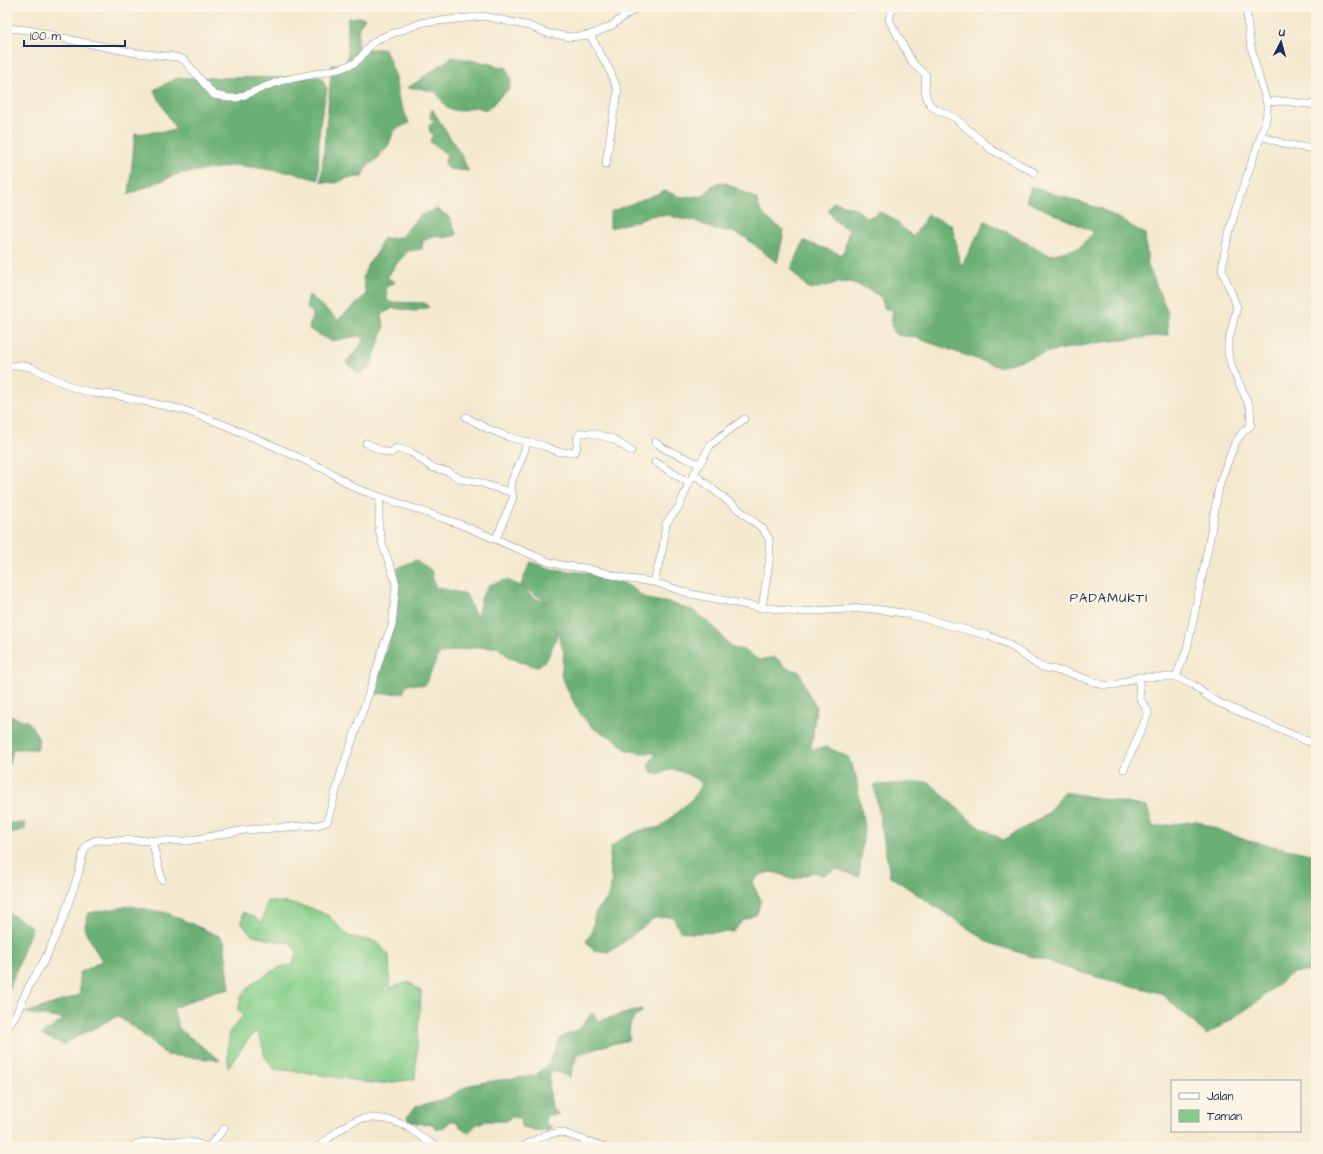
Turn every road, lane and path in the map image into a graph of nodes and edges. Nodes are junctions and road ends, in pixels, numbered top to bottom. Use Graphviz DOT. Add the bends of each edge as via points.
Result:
graph roads {
  1 [pos="640,7"];
  2 [pos="895,7"];
  3 [pos="1247,7"];
  4 [pos="7,28"];
  5 [pos="590,35"];
  6 [pos="1268,102"];
  7 [pos="1316,105"];
  8 [pos="1261,136"];
  9 [pos="1316,149"];
  10 [pos="606,164"];
  11 [pos="1034,172"];
  12 [pos="7,367"];
  13 [pos="466,417"];
  14 [pos="744,419"];
  15 [pos="527,442"];
  16 [pos="655,442"];
  17 [pos="366,443"];
  18 [pos="631,451"];
  19 [pos="655,462"];
  20 [pos="699,464"];
  21 [pos="694,474"];
  22 [pos="689,483"];
  23 [pos="512,492"];
  24 [pos="380,497"];
  25 [pos="496,539"];
  26 [pos="654,582"];
  27 [pos="762,608"];
  28 [pos="1139,676"];
  29 [pos="1176,677"];
  30 [pos="1316,743"];
  31 [pos="1124,769"];
  32 [pos="152,841"];
  33 [pos="162,880"];
  34 [pos="7,1029"];
  35 [pos="224,1129"];
  36 [pos="132,1147"];
  37 [pos="206,1147"];
  38 [pos="317,1147"];
  39 [pos="437,1147"];
  40 [pos="522,1147"];
  41 [pos="604,1147"];
  1 -- 5 [label="street" via="611,26"];
  2 -- 11 [label="street" via="889,20 914,65 926,75 925,90 932,107 955,118 992,150"];
  3 -- 6 [label="street" via="1247,21 1258,76"];
  4 -- 5 [label="street" via="28,30 136,53 176,57 184,60 214,95 229,98 237,98 280,81 339,69 355,63 370,45 380,38 424,22 484,16 529,26 547,33 570,37"];
  5 -- 10 [label="street" via="618,91"];
  6 -- 7 [label="street"];
  6 -- 8 [label="street" via="1268,113"];
  8 -- 9 [label="street" via="1288,145"];
  8 -- 29 [label="street" via="1235,211 1222,270 1237,307 1228,353 1250,407 1251,425 1235,443 1220,482 1187,649"];
  12 -- 24 [label="street" via="30,367 74,388 184,410 276,447 328,471 355,488"];
  13 -- 15 [label="street" via="506,436"];
  14 -- 20 [label="street" via="712,443"];
  15 -- 18 [label="street" via="559,452 575,452 578,435 586,433 613,439"];
  15 -- 23 [label="street" via="512,480"];
  16 -- 20 [label="street"];
  17 -- 23 [label="street" via="383,452 391,453 396,448 408,450 431,467 449,472 460,479"];
  19 -- 22 [label="street"];
  20 -- 21 [label="street"];
  21 -- 22 [label="street"];
  21 -- 27 [label="street" via="763,529 769,540 770,554"];
  22 -- 26 [label="street" via="679,507 666,522"];
  23 -- 25 [label="street"];
  24 -- 25 [label="street"];
  24 -- 32 [label="street" via="379,529 396,584 392,626 342,770 327,822 318,825 245,830 187,841"];
  25 -- 26 [label="street" via="549,562"];
  26 -- 27 [label="street" via="691,594"];
  27 -- 28 [label="street" via="796,612 865,608 904,612 989,636 1008,644 1042,667 1069,672 1103,685 1115,685"];
  28 -- 29 [label="street"];
  28 -- 31 [label="street" via="1140,699 1148,714"];
  29 -- 30 [label="street" via="1193,685 1213,700"];
  32 -- 33 [label="street"];
  32 -- 34 [label="street" via="95,840 88,844 81,857 78,875 62,922"];
  35 -- 37 [label="street" via="214,1142"];
  36 -- 37 [label="street" via="138,1143 185,1142 203,1144"];
  38 -- 39 [label="street" via="347,1124 366,1118 394,1121 410,1128"];
  40 -- 41 [label="street" via="545,1135 561,1132"];
}
